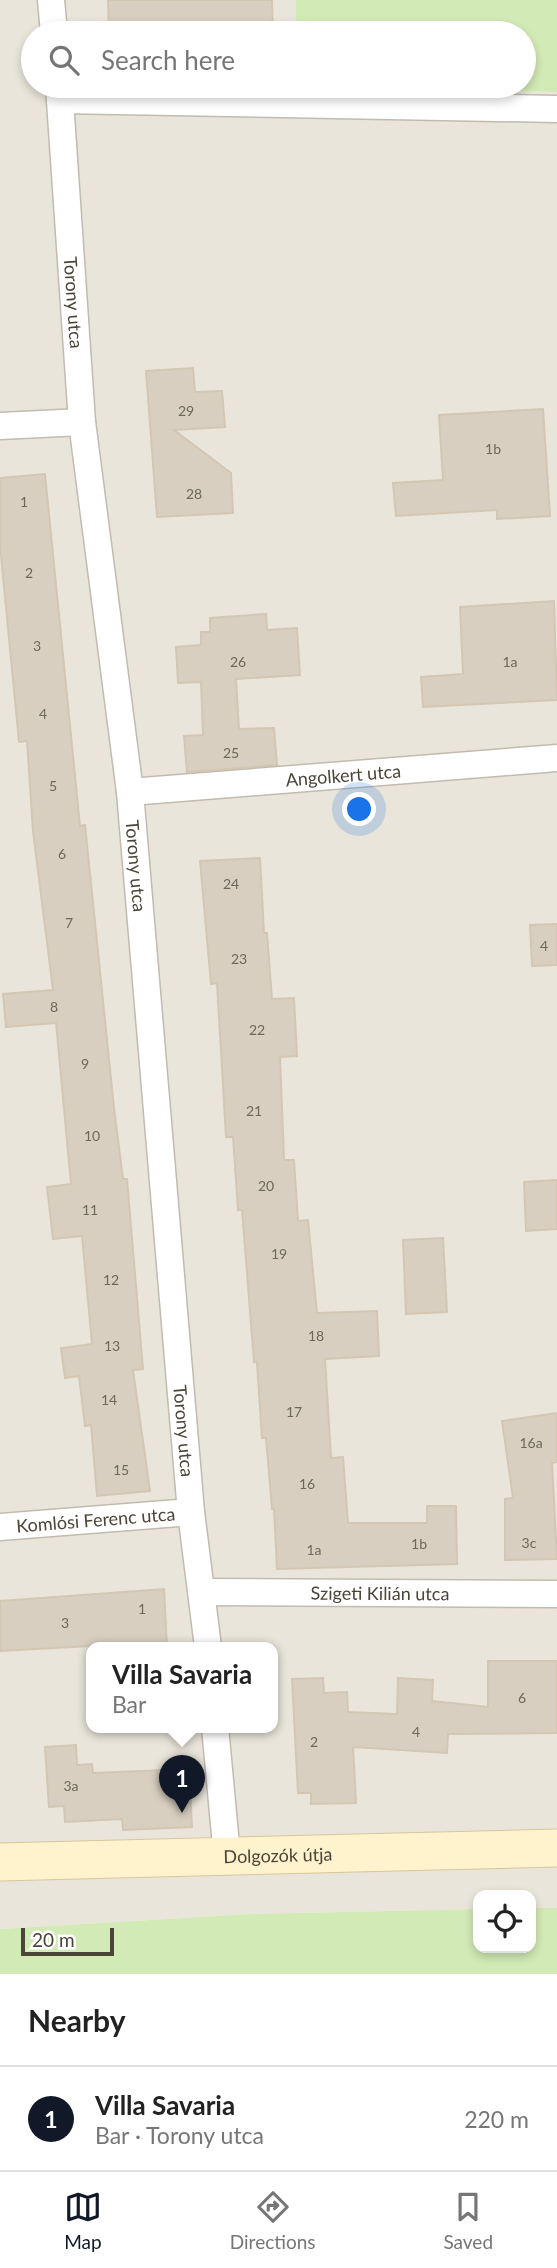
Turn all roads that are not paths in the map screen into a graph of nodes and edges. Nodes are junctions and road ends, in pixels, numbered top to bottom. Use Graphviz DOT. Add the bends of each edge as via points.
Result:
graph roads {
  1 [pos="51,0"];
  2 [pos="53,21"];
  3 [pos="59,98"];
  4 [pos="225,98"];
  5 [pos="557,108"];
  6 [pos="82,422"];
  7 [pos="0,426"];
  8 [pos="557,758"];
  9 [pos="130,792"];
  10 [pos="191,1512"];
  11 [pos="0,1527"];
  12 [pos="203,1591"];
  13 [pos="557,1594"];
  14 [pos="208,1642"];
  15 [pos="216,1733"];
  16 [pos="557,1848"];
  17 [pos="228,1856"];
  18 [pos="0,1862"];
  1 -- 2 [label="street"];
  3 -- 6 [label="street, Torony utca"];
  4 -- 5 [label="street"];
  6 -- 7 [label="street"];
  6 -- 9 [label="street, Torony utca"];
  8 -- 9 [label="street, Angolkert utca"];
  9 -- 10 [label="street, Torony utca"];
  10 -- 11 [label="street, Komlósi Ferenc utca"];
  10 -- 12 [label="street, Torony utca"];
  12 -- 13 [label="street, Szigeti Kilián utca"];
  12 -- 14 [label="street, Torony utca"];
  15 -- 17 [label="street"];
  16 -- 17 [label="main road, Dolgozók útja"];
  17 -- 18 [label="main road, Dolgozók útja"];
}
